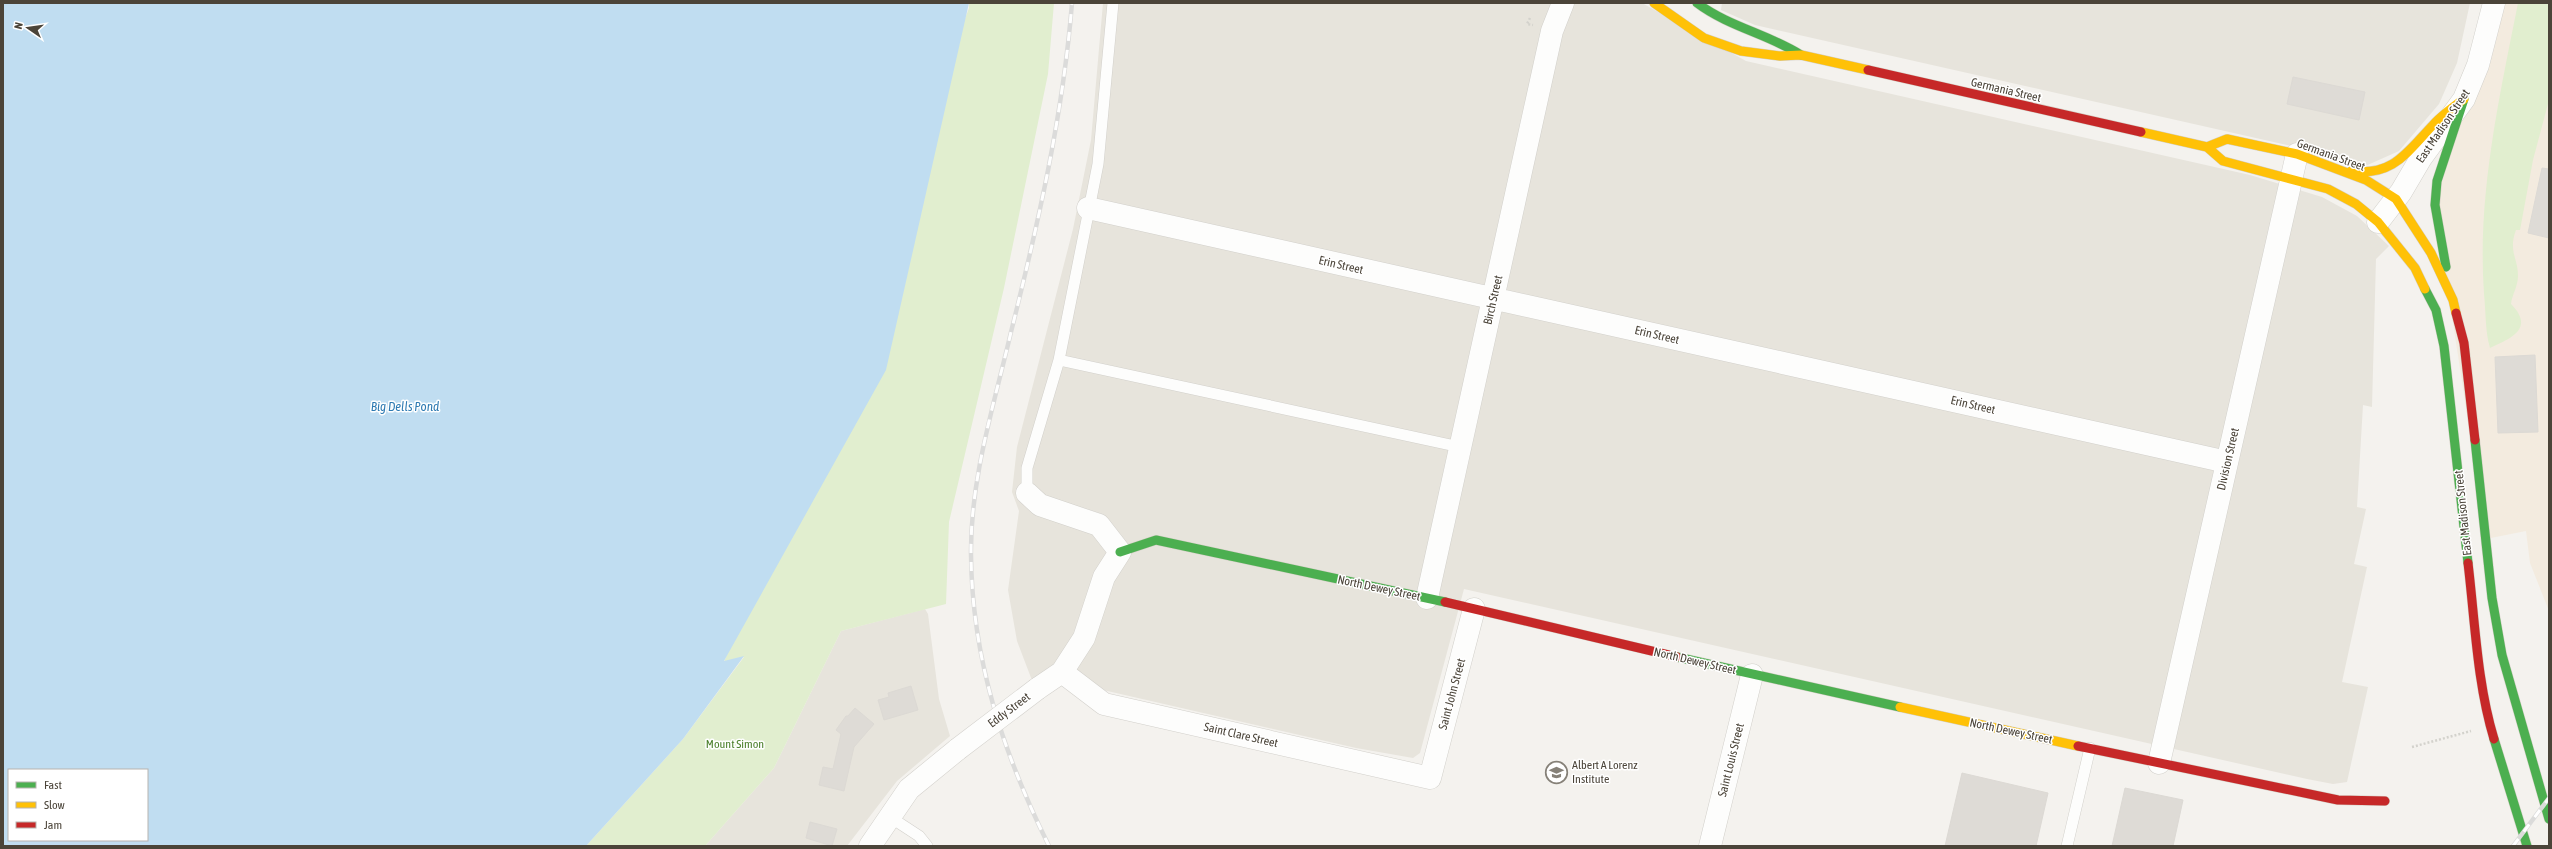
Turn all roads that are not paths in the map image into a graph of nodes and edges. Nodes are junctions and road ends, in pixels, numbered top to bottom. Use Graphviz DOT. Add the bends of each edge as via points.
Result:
graph roads {
  1 [pos="1113,3"];
  2 [pos="1563,3"];
  3 [pos="1654,3"];
  4 [pos="1697,3"];
  5 [pos="2494,3"];
  6 [pos="1801,55"];
  7 [pos="2464,99"];
  8 [pos="2207,147"];
  9 [pos="2297,154"];
  10 [pos="2336,167"];
  11 [pos="2292,178"];
  12 [pos="2396,199"];
  13 [pos="1088,208"];
  14 [pos="2378,222"];
  15 [pos="1494,299"];
  16 [pos="2453,300"];
  17 [pos="1059,360"];
  18 [pos="1460,447"];
  19 [pos="2227,462"];
  20 [pos="1027,493"];
  21 [pos="1120,552"];
  22 [pos="1427,598"];
  23 [pos="1474,610"];
  24 [pos="1062,672"];
  25 [pos="1752,675"];
  26 [pos="2090,748"];
  27 [pos="2159,763"];
  28 [pos="1430,778"];
  29 [pos="2385,802"];
  30 [pos="890,817"];
  31 [pos="2549,819"];
  32 [pos="870,846"];
  33 [pos="928,846"];
  34 [pos="1710,846"];
  35 [pos="2067,846"];
  36 [pos="2527,846"];
  1 -- 13 [label="lane" via="1103,127"];
  2 -- 15 [label="street, Birch Street" via="1552,30"];
  3 -- 6 [label="main road, Germania Street" via="1683,26 1718,45 1769,58"];
  4 -- 6 [label="main road, Germania Street" via="1722,20 1784,43"];
  5 -- 7 [label="street, East Madison Street" via="2478,65"];
  6 -- 8 [label="main road, Germania Street"];
  7 -- 10 [label="main road" via="2445,113 2408,154 2393,166 2367,174"];
  7 -- 12 [label="street, East Madison Street" via="2421,158"];
  7 -- 16 [label="main road" via="2437,181 2435,205"];
  8 -- 9 [label="main road, Germania Street" via="2227,139"];
  8 -- 11 [label="main road, Germania Street" via="2223,161"];
  9 -- 10 [label="main road, Germania Street"];
  9 -- 11 [label="street, Division Street"];
  10 -- 12 [label="main road, Germania Street" via="2366,180"];
  11 -- 14 [label="main road, Germania Street" via="2335,193 2356,204"];
  11 -- 19 [label="street, Division Street"];
  12 -- 14 [label="street, East Madison Street"];
  12 -- 16 [label="main road, East Madison Street" via="2431,253"];
  13 -- 15 [label="street, Erin Street"];
  13 -- 17 [label="lane"];
  14 -- 36 [label="main road, East Madison Street" via="2414,268 2436,310 2444,346 2485,700 2501,765"];
  15 -- 18 [label="street, Birch Street"];
  15 -- 19 [label="street, Erin Street"];
  16 -- 31 [label="main road, East Madison Street" via="2464,343 2492,598 2502,655"];
  17 -- 18 [label="lane"];
  17 -- 20 [label="lane" via="1027,468"];
  18 -- 22 [label="street, Birch Street"];
  19 -- 27 [label="street, Division Street"];
  20 -- 21 [label="street" via="1040,505 1099,525"];
  21 -- 22 [label="main road, North Dewey Street" via="1156,540"];
  21 -- 24 [label="street" via="1104,577 1084,638"];
  22 -- 23 [label="main road, North Dewey Street"];
  23 -- 25 [label="main road, North Dewey Street"];
  23 -- 28 [label="street, Saint John Street"];
  24 -- 28 [label="street, Saint Clare Street" via="1104,704"];
  24 -- 30 [label="street, Eddy Street, bridge" via="958,749 909,789"];
  25 -- 26 [label="main road, North Dewey Street"];
  25 -- 34 [label="street, Saint Louis Street"];
  26 -- 27 [label="main road, North Dewey Street"];
  26 -- 35 [label="lane"];
  27 -- 29 [label="main road, North Dewey Street" via="2338,800"];
  30 -- 32 [label="street, Eddy Street"];
  30 -- 33 [label="lane" via="919,836"];
}
